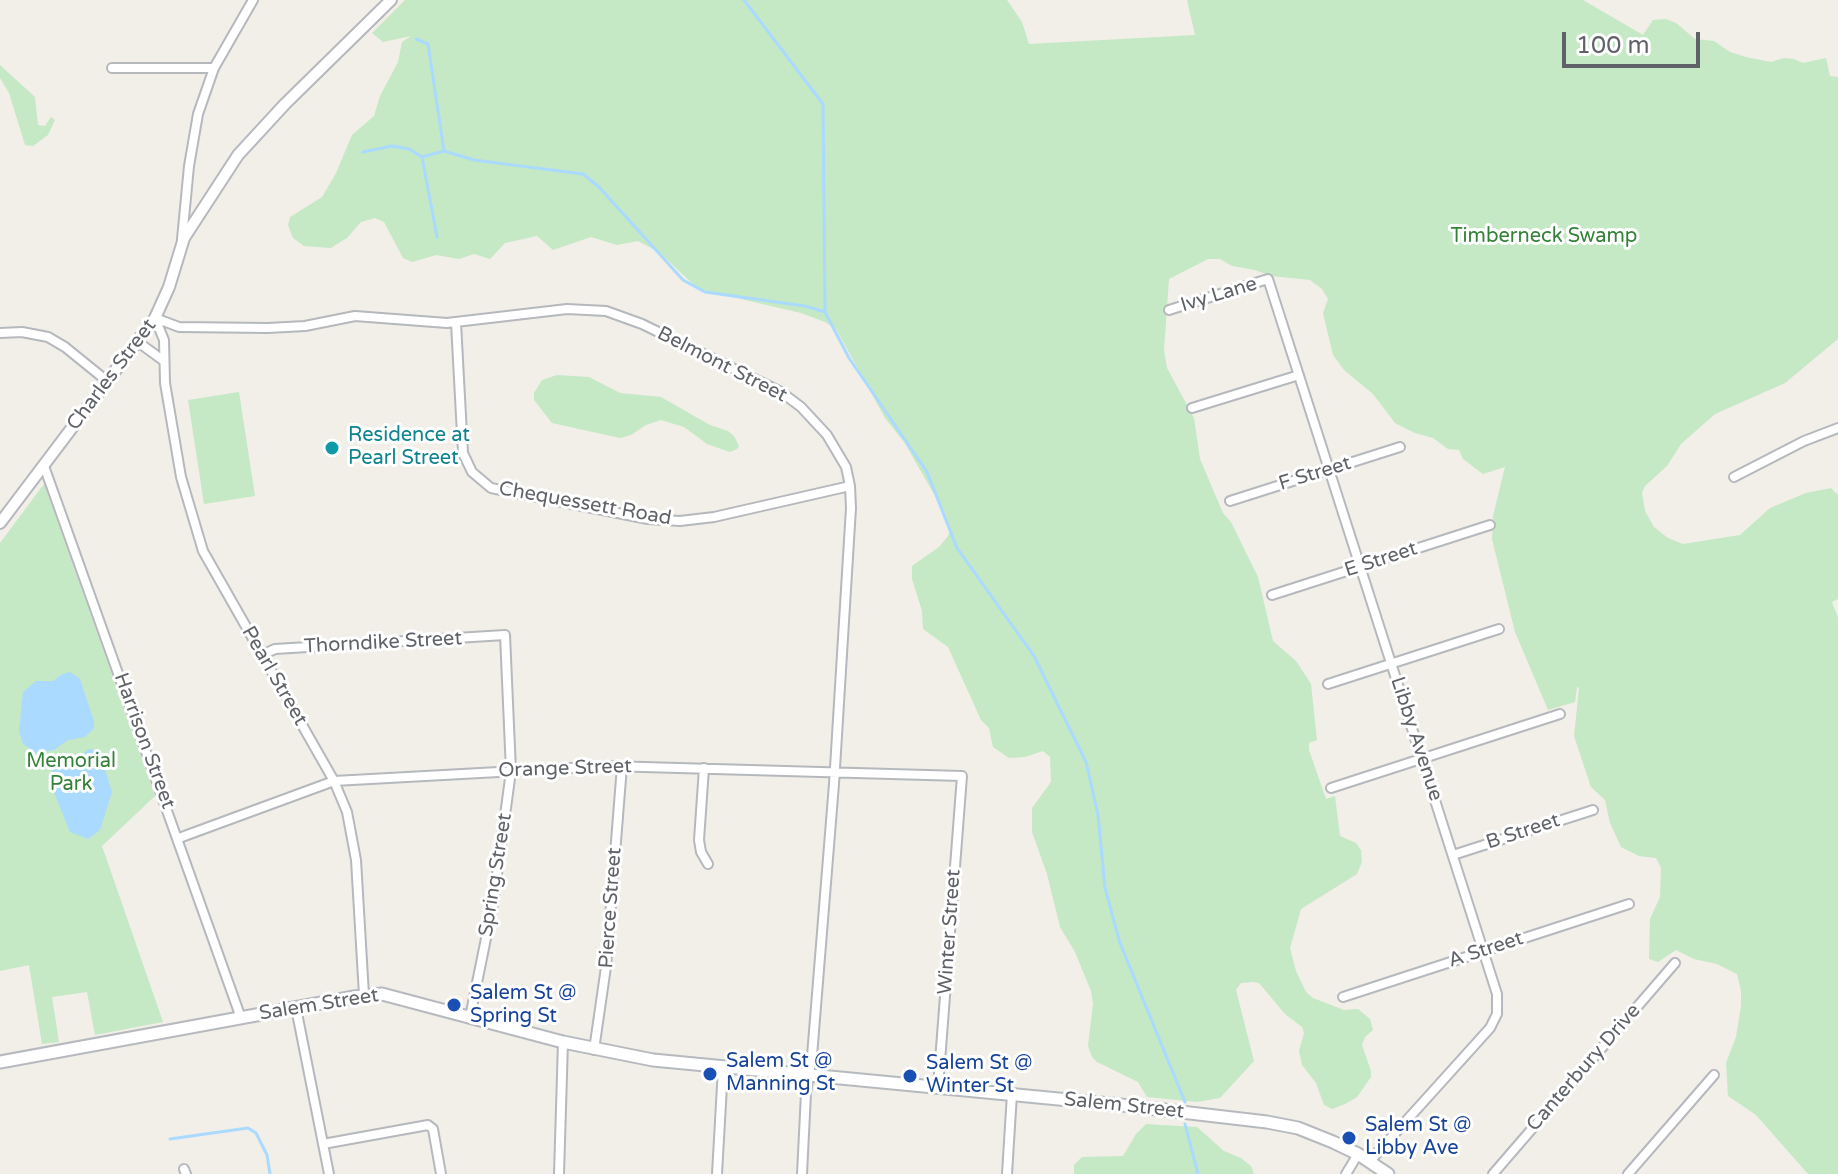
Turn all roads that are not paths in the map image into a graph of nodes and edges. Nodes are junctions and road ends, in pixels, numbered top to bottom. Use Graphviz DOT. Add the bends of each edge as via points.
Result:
graph roads {
  1 [pos="253,0"];
  2 [pos="391,0"];
  3 [pos="112,68"];
  4 [pos="214,68"];
  5 [pos="182,244"];
  6 [pos="1268,279"];
  7 [pos="1169,310"];
  8 [pos="155,318"];
  9 [pos="456,323"];
  10 [pos="0,333"];
  11 [pos="138,342"];
  12 [pos="164,361"];
  13 [pos="1299,375"];
  14 [pos="107,381"];
  15 [pos="1192,408"];
  16 [pos="1838,428"];
  17 [pos="1400,447"];
  18 [pos="44,466"];
  19 [pos="1329,470"];
  20 [pos="1734,477"];
  21 [pos="850,486"];
  22 [pos="1230,501"];
  23 [pos="0,523"];
  24 [pos="1490,525"];
  25 [pos="1360,567"];
  26 [pos="1272,595"];
  27 [pos="1499,629"];
  28 [pos="505,635"];
  29 [pos="262,655"];
  30 [pos="1391,663"];
  31 [pos="1328,684"];
  32 [pos="1560,714"];
  33 [pos="1422,759"];
  34 [pos="622,766"];
  35 [pos="704,768"];
  36 [pos="511,771"];
  37 [pos="835,772"];
  38 [pos="962,776"];
  39 [pos="334,781"];
  40 [pos="1331,788"];
  41 [pos="1593,810"];
  42 [pos="179,838"];
  43 [pos="1453,855"];
  44 [pos="708,864"];
  45 [pos="1629,904"];
  46 [pos="1483,951"];
  47 [pos="1675,963"];
  48 [pos="364,995"];
  49 [pos="1343,997"];
  50 [pos="296,1008"];
  51 [pos="470,1017"];
  52 [pos="241,1018"];
  53 [pos="563,1042"];
  54 [pos="594,1050"];
  55 [pos="0,1062"];
  56 [pos="723,1068"];
  57 [pos="809,1075"];
  58 [pos="1714,1075"];
  59 [pos="938,1087"];
  60 [pos="1012,1094"];
  61 [pos="323,1144"];
  62 [pos="1358,1154"];
  63 [pos="1370,1161"];
  64 [pos="1631,1173"];
  65 [pos="329,1174"];
  66 [pos="441,1174"];
  67 [pos="559,1174"];
  68 [pos="717,1174"];
  69 [pos="802,1174"];
  70 [pos="1007,1174"];
  71 [pos="1346,1174"];
  72 [pos="1388,1174"];
  73 [pos="1493,1174"];
  1 -- 4 [label="street"];
  2 -- 5 [label="street, Charles Street" via="250,140"];
  3 -- 4 [label="street"];
  4 -- 5 [label="street" via="194,133"];
  5 -- 8 [label="street, Charles Street"];
  6 -- 7 [label="street, Ivy Lane"];
  6 -- 13 [label="street, Libby Avenue"];
  8 -- 9 [label="street, Belmont Street" via="179,327 225,328 305,326 355,316"];
  8 -- 11 [label="street, Charles Street"];
  8 -- 12 [label="street, Pearl Street" via="164,340"];
  9 -- 21 [label="street, Belmont Street" via="567,309 632,319 791,400 827,435 846,467"];
  9 -- 21 [label="street, Chequessett Road" via="463,453 472,472 491,488 680,521"];
  10 -- 14 [label="street" via="48,337"];
  11 -- 12 [label="street"];
  11 -- 14 [label="street, Charles Street"];
  12 -- 29 [label="street, Pearl Street" via="181,477 200,544"];
  13 -- 15 [label="street"];
  13 -- 19 [label="street, Libby Avenue"];
  14 -- 18 [label="street, Charles Street"];
  16 -- 20 [label="street"];
  17 -- 19 [label="street, F Street"];
  18 -- 23 [label="street, Charles Street"];
  18 -- 42 [label="street, Harrison Street"];
  19 -- 22 [label="street, F Street"];
  19 -- 25 [label="street, Libby Avenue"];
  21 -- 37 [label="street, Belmont Street"];
  24 -- 25 [label="street, E Street"];
  25 -- 26 [label="street, E Street"];
  25 -- 30 [label="street, Libby Avenue"];
  27 -- 30 [label="street"];
  28 -- 29 [label="street, Thorndike Street" via="275,649"];
  28 -- 36 [label="street, Spring Street"];
  29 -- 39 [label="street, Pearl Street"];
  30 -- 31 [label="street"];
  30 -- 33 [label="street, Libby Avenue"];
  32 -- 33 [label="street"];
  33 -- 40 [label="street"];
  33 -- 43 [label="street, Libby Avenue"];
  34 -- 35 [label="street, Orange Street"];
  34 -- 36 [label="street, Orange Street"];
  34 -- 54 [label="street, Pierce Street" via="605,981"];
  35 -- 37 [label="street, Orange Street"];
  35 -- 44 [label="street" via="699,840"];
  36 -- 39 [label="street, Orange Street"];
  36 -- 51 [label="street, Spring Street" via="493,904"];
  37 -- 38 [label="street, Orange Street"];
  37 -- 57 [label="street, Belmont Street"];
  38 -- 59 [label="street, Winter Street"];
  39 -- 42 [label="street, Orange Street"];
  39 -- 48 [label="street, Pearl Street" via="353,838"];
  41 -- 43 [label="street, B Street"];
  42 -- 52 [label="street, Harrison Street"];
  43 -- 46 [label="street, Libby Avenue"];
  45 -- 46 [label="street, A Street"];
  46 -- 49 [label="street, A Street"];
  46 -- 63 [label="street, Libby Avenue" via="1498,998 1494,1022"];
  47 -- 73 [label="street, Canterbury Drive"];
  48 -- 50 [label="main road, Salem Street"];
  48 -- 51 [label="main road, Salem Street" via="391,995"];
  50 -- 52 [label="main road, Salem Street"];
  50 -- 61 [label="street"];
  51 -- 53 [label="main road, Salem Street"];
  52 -- 55 [label="main road, Salem Street"];
  53 -- 54 [label="main road, Salem Street"];
  53 -- 67 [label="street"];
  54 -- 56 [label="main road, Salem Street"];
  56 -- 57 [label="main road, Salem Street"];
  56 -- 68 [label="street"];
  57 -- 59 [label="main road, Salem Street"];
  57 -- 69 [label="street, Belmont Street"];
  58 -- 64 [label="street"];
  59 -- 60 [label="main road, Salem Street"];
  60 -- 62 [label="main road, Salem Street" via="1267,1122 1312,1133"];
  60 -- 70 [label="street"];
  61 -- 65 [label="street"];
  61 -- 66 [label="street" via="430,1126"];
  62 -- 63 [label="main road, Salem Street"];
  62 -- 71 [label="street"];
  63 -- 72 [label="main road, Salem Street"];
}
